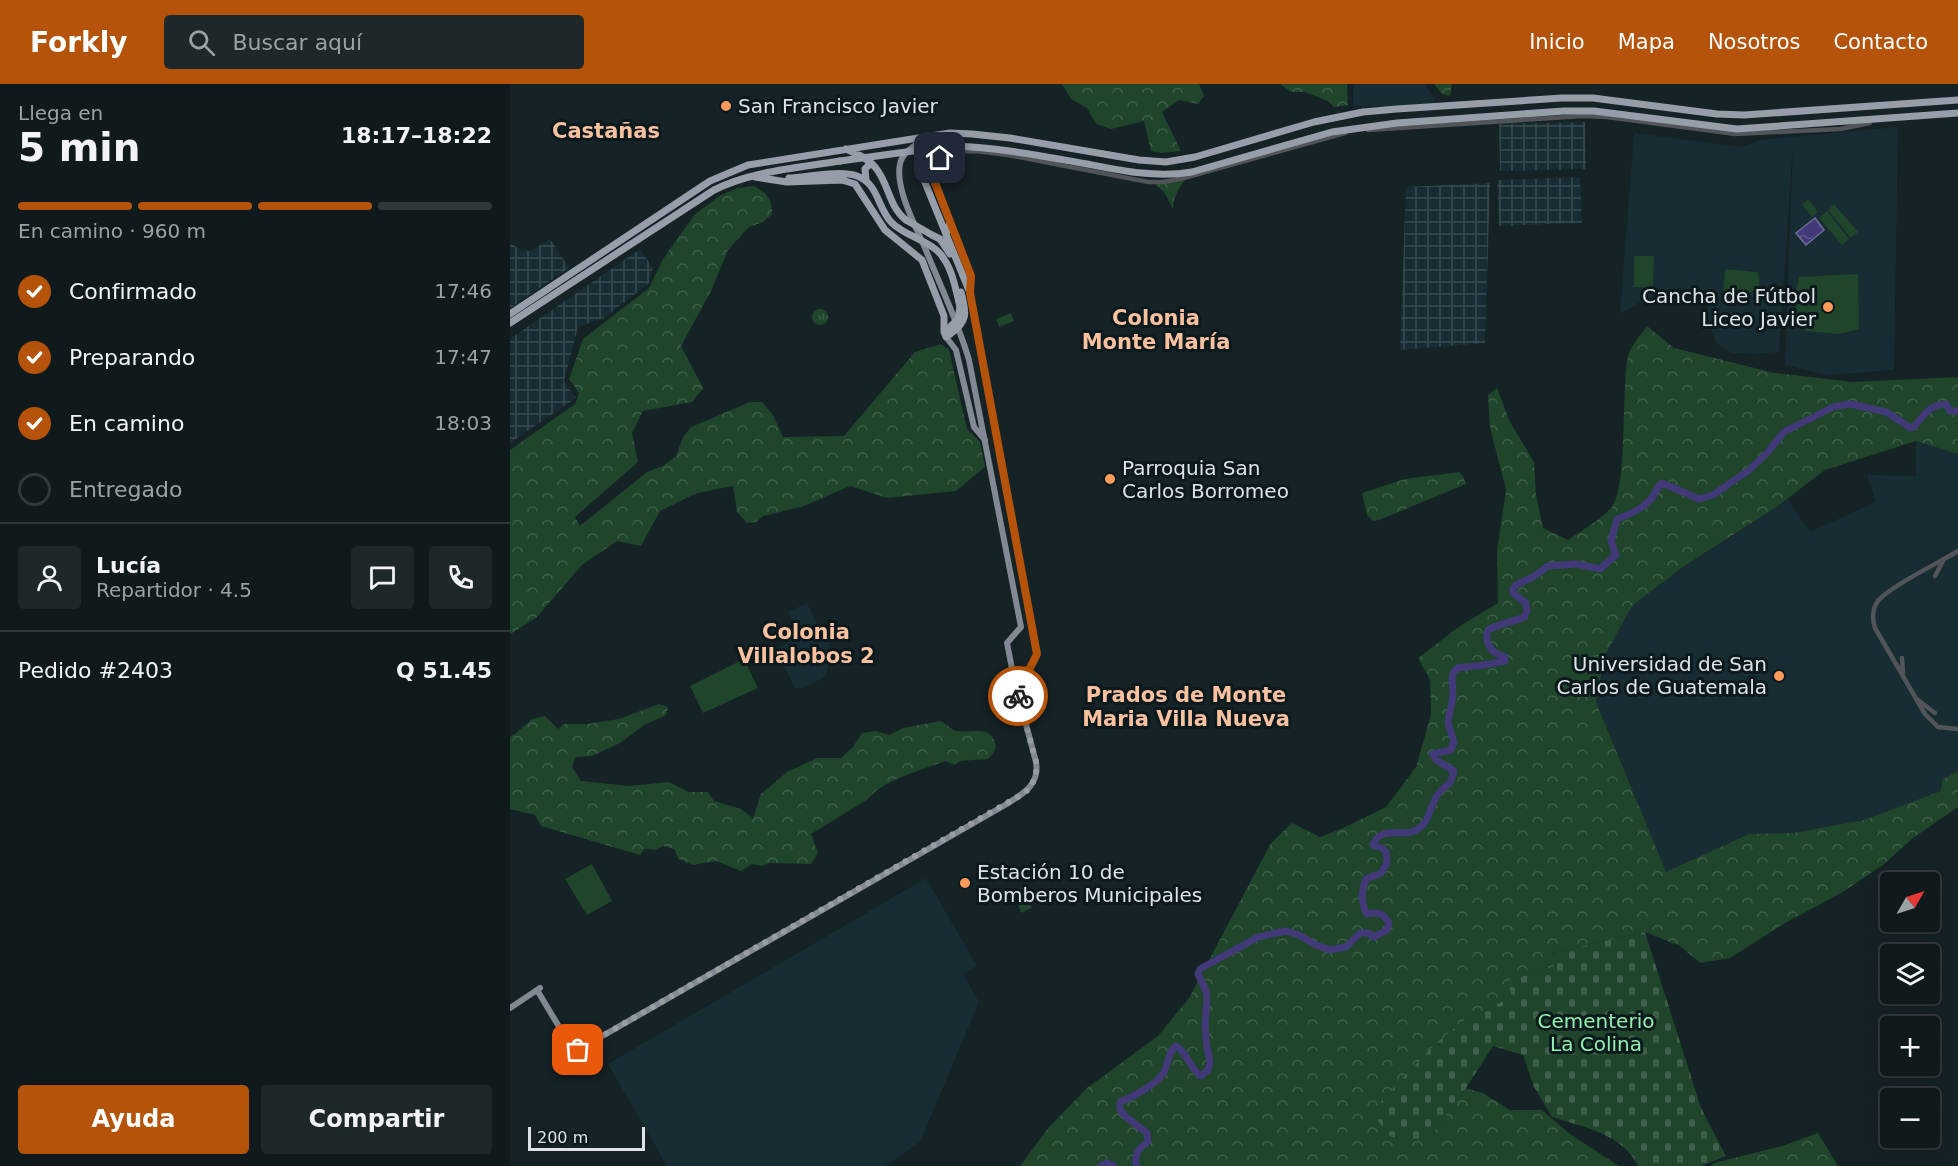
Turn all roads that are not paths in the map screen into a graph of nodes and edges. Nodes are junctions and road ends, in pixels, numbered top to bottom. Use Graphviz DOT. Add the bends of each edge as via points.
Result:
graph roads {
  1 [pos="1958,100"];
  2 [pos="1958,113"];
  3 [pos="1383,124"];
  4 [pos="1409,126"];
  5 [pos="929,136"];
  6 [pos="846,149"];
  7 [pos="949,150"];
  8 [pos="871,163"];
  9 [pos="1137,173"];
  10 [pos="755,176"];
  11 [pos="866,180"];
  12 [pos="1145,181"];
  13 [pos="950,223"];
  14 [pos="946,235"];
  15 [pos="924,243"];
  16 [pos="956,260"];
  17 [pos="965,292"];
  18 [pos="510,314"];
  19 [pos="510,323"];
  20 [pos="947,333"];
  21 [pos="986,441"];
  22 [pos="1958,551"];
  23 [pos="1945,559"];
  24 [pos="1935,576"];
  25 [pos="1902,658"];
  26 [pos="1904,678"];
  27 [pos="1014,679"];
  28 [pos="1916,699"];
  29 [pos="1935,713"];
  30 [pos="1958,729"];
  31 [pos="510,1008"];
  1 -- 5 [label="highway" via="1754,115 1593,98 1397,109 1314,122 1166,162 1010,138 972,134"];
  2 -- 3 [label="highway" via="1737,129 1594,111"];
  2 -- 4 [label="street" via="1840,129 1760,134 1594,116"];
  3 -- 4 [label="highway"];
  3 -- 9 [label="highway" via="1332,132 1192,172"];
  4 -- 12 [label="street" via="1337,135 1177,180"];
  5 -- 6 [label="highway"];
  5 -- 15 [label="main road" via="903,157 900,167 903,193"];
  6 -- 8 [label="highway"];
  6 -- 18 [label="highway" via="748,165 710,181"];
  7 -- 9 [label="highway" via="1007,150"];
  7 -- 10 [label="highway, bridge" via="840,161"];
  7 -- 12 [label="street" via="1008,155"];
  7 -- 13 [label="main road" via="935,164 932,175"];
  7 -- 14 [label="highway" via="930,161 924,180"];
  8 -- 11 [label="highway" via="865,169"];
  8 -- 16 [label="highway, bridge" via="893,205 906,220 940,239"];
  9 -- 12 [label="highway"];
  10 -- 11 [label="highway" via="848,174"];
  10 -- 19 [label="highway" via="714,190"];
  10 -- 20 [label="highway" via="787,182 842,180 855,184 885,230 922,260"];
  11 -- 15 [label="highway" via="890,220"];
  13 -- 14 [label="highway"];
  13 -- 17 [label="main road" via="971,276"];
  14 -- 16 [label="highway"];
  15 -- 20 [label="highway, bridge" via="945,260 960,307 958,320"];
  15 -- 21 [label="main road" via="967,352"];
  16 -- 17 [label="highway"];
  17 -- 20 [label="highway, bridge" via="964,319 960,327"];
  17 -- 27 [label="main road" via="1037,654 1030,668"];
  20 -- 21 [label="main road" via="956,350 974,427"];
  21 -- 27 [label="main road" via="1022,627 1007,643"];
  22 -- 23 [label="street"];
  23 -- 24 [label="street"];
  23 -- 26 [label="street" via="1888,592 1876,606 1875,628"];
  25 -- 26 [label="street"];
  26 -- 28 [label="street"];
  27 -- 31 [label="main road" via="1037,765 1034,783 1022,795 579,1048 570,1045 539,989"];
  28 -- 29 [label="street"];
  28 -- 30 [label="street" via="1932,724"];
}
